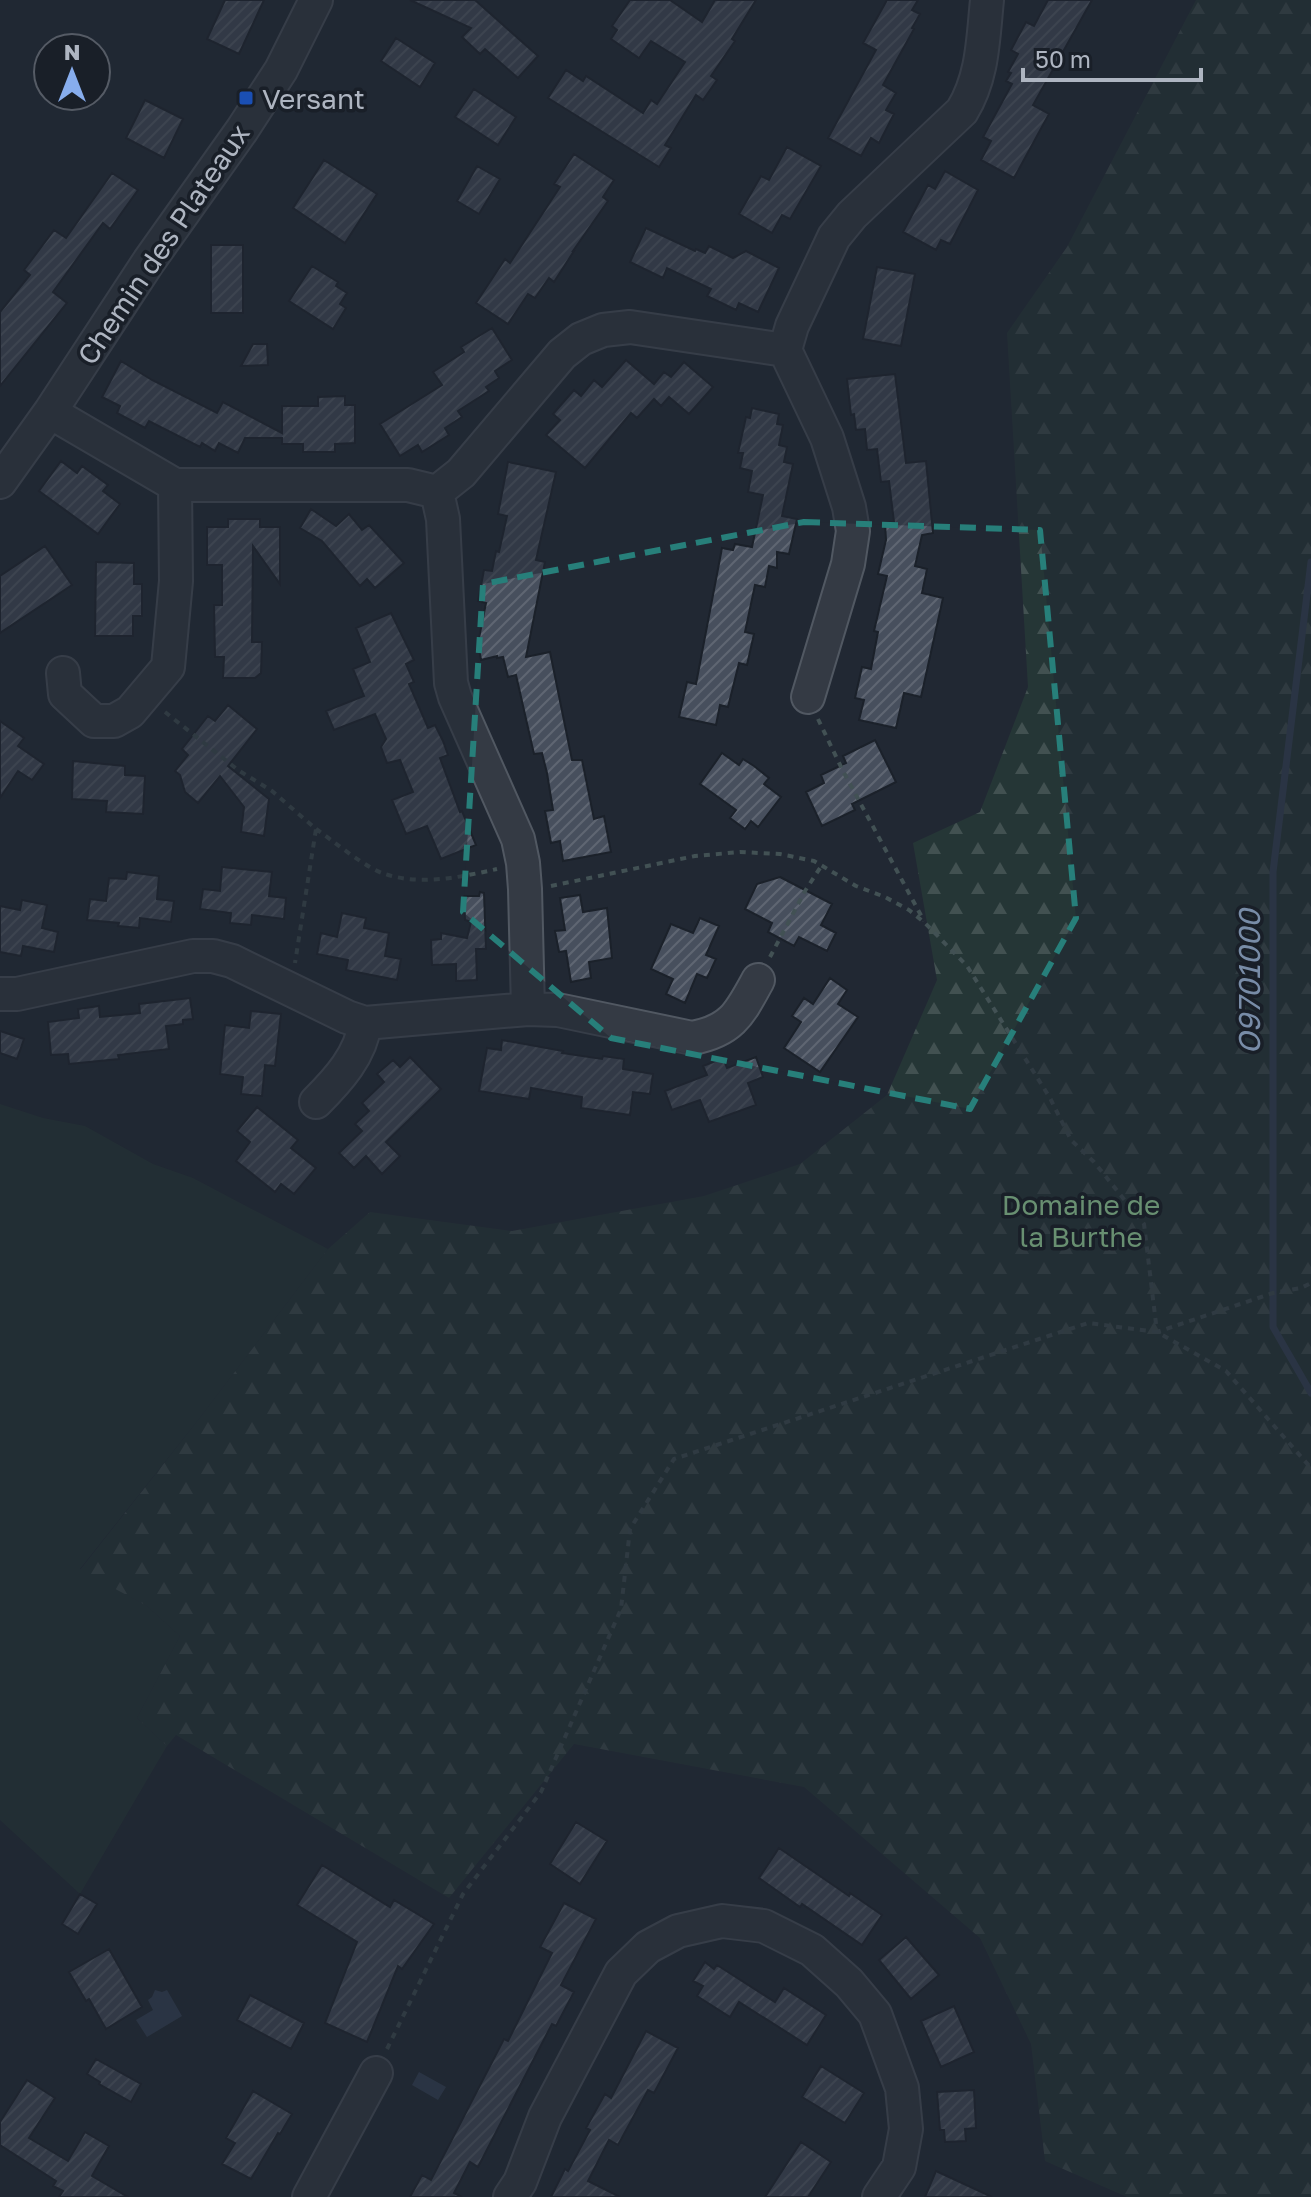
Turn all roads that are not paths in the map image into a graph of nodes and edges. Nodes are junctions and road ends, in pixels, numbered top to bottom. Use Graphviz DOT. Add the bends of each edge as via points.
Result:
graph roads {
  1 [pos="316,0"];
  2 [pos="987,0"];
  3 [pos="785,350"];
  4 [pos="50,412"];
  5 [pos="0,482"];
  6 [pos="175,485"];
  7 [pos="437,492"];
  8 [pos="63,673"];
  9 [pos="808,697"];
  10 [pos="758,980"];
  11 [pos="0,994"];
  12 [pos="528,1009"];
  13 [pos="365,1023"];
  14 [pos="316,1102"];
  15 [pos="376,2073"];
  16 [pos="309,2197"];
  17 [pos="510,2197"];
  18 [pos="879,2197"];
  1 -- 4 [label="street, Chemin des Plateaux" via="281,70"];
  2 -- 3 [label="street" via="972,95 834,237"];
  3 -- 7 [label="street" via="630,327 603,330 562,354 461,473"];
  3 -- 9 [label="street" via="827,438 853,531"];
  4 -- 5 [label="street, Chemin des Plateaux"];
  4 -- 6 [label="street"];
  6 -- 7 [label="street" via="408,485"];
  6 -- 8 [label="street" via="176,581 168,667 130,712 114,721 94,721 65,694"];
  7 -- 12 [label="street" via="443,519 451,683 518,839"];
  10 -- 12 [label="street" via="725,1027 692,1038 558,1010"];
  11 -- 13 [label="street" via="213,956"];
  12 -- 13 [label="street"];
  13 -- 14 [label="street" via="364,1037 341,1078"];
  15 -- 16 [label="street"];
  17 -- 18 [label="street" via="545,2117 621,1973 648,1947 678,1931 722,1921 764,1926 812,1950 875,2014 902,2088 906,2129 899,2167"];
}
